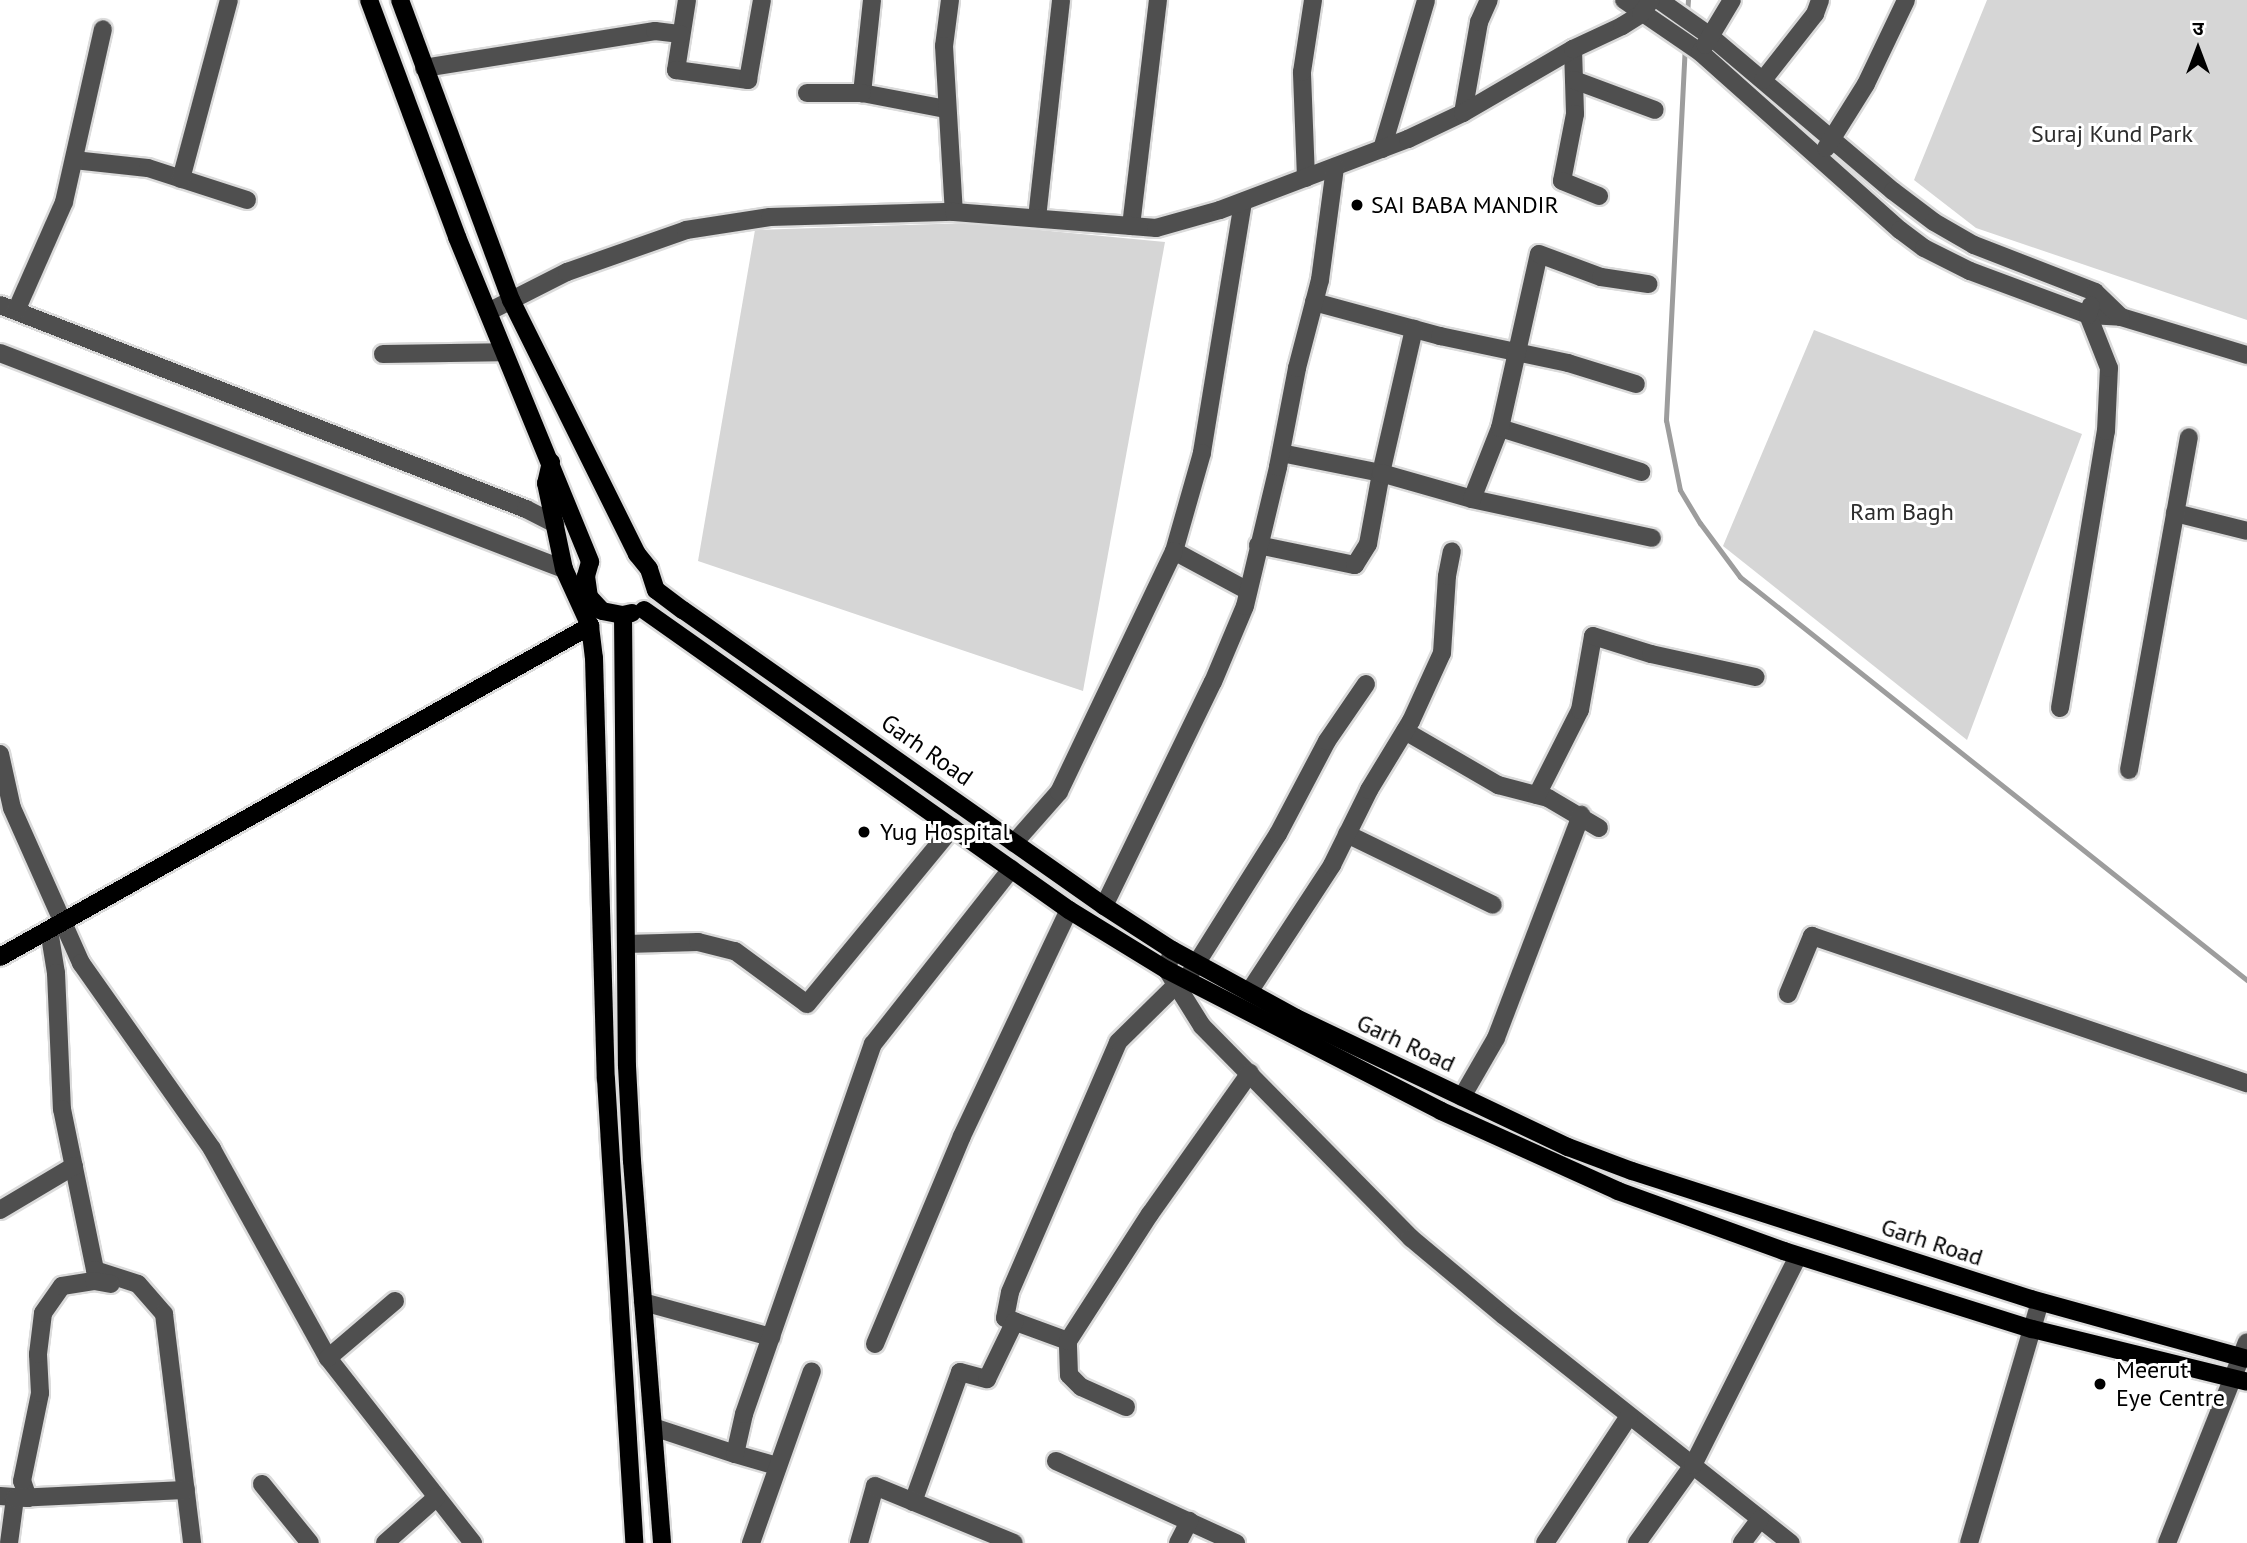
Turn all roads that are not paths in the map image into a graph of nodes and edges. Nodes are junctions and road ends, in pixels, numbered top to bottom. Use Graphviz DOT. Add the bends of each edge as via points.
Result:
graph roads {
  1 [pos="229,0"];
  2 [pos="369,0"];
  3 [pos="400,0"];
  4 [pos="687,0"];
  5 [pos="762,0"];
  6 [pos="872,0"];
  7 [pos="950,0"];
  8 [pos="1061,0"];
  9 [pos="1158,0"];
  10 [pos="1312,0"];
  11 [pos="1426,0"];
  12 [pos="1489,0"];
  13 [pos="1624,0"];
  14 [pos="1732,0"];
  15 [pos="1820,0"];
  16 [pos="1906,0"];
  17 [pos="1654,5"];
  18 [pos="103,29"];
  19 [pos="681,34"];
  20 [pos="1710,36"];
  21 [pos="1573,49"];
  22 [pos="1697,50"];
  23 [pos="424,68"];
  24 [pos="1574,79"];
  25 [pos="1763,80"];
  26 [pos="807,93"];
  27 [pos="862,93"];
  28 [pos="946,109"];
  29 [pos="1655,110"];
  30 [pos="1463,113"];
  31 [pos="1832,139"];
  32 [pos="1382,149"];
  33 [pos="1819,158"];
  34 [pos="74,160"];
  35 [pos="1335,167"];
  36 [pos="181,178"];
  37 [pos="1306,178"];
  38 [pos="1599,196"];
  39 [pos="247,200"];
  40 [pos="1243,202"];
  41 [pos="954,212"];
  42 [pos="1037,219"];
  43 [pos="1131,226"];
  44 [pos="1648,284"];
  45 [pos="2095,292"];
  46 [pos="511,300"];
  47 [pos="1314,302"];
  48 [pos="8,308"];
  49 [pos="488,312"];
  50 [pos="2088,315"];
  51 [pos="2121,317"];
  52 [pos="1414,329"];
  53 [pos="504,352"];
  54 [pos="1516,352"];
  55 [pos="0,354"];
  56 [pos="383,354"];
  57 [pos="2247,355"];
  58 [pos="1636,384"];
  59 [pos="1500,428"];
  60 [pos="2189,437"];
  61 [pos="1281,453"];
  62 [pos="551,462"];
  63 [pos="1640,472"];
  64 [pos="1381,473"];
  65 [pos="1472,499"];
  66 [pos="2175,513"];
  67 [pos="555,524"];
  68 [pos="2247,531"];
  69 [pos="1652,538"];
  70 [pos="1258,545"];
  71 [pos="1174,551"];
  72 [pos="1452,551"];
  73 [pos="564,569"];
  74 [pos="656,590"];
  75 [pos="1248,591"];
  76 [pos="644,610"];
  77 [pos="623,615"];
  78 [pos="590,626"];
  79 [pos="1756,677"];
  80 [pos="1366,684"];
  81 [pos="2060,708"];
  82 [pos="1405,731"];
  83 [pos="888,753"];
  84 [pos="0,756"];
  85 [pos="2129,770"];
  86 [pos="876,771"];
  87 [pos="1537,795"];
  88 [pos="1581,815"];
  89 [pos="953,827"];
  90 [pos="1599,828"];
  91 [pos="1347,834"];
  92 [pos="1014,843"];
  93 [pos="1011,869"];
  94 [pos="1493,905"];
  95 [pos="1104,906"];
  96 [pos="1069,910"];
  97 [pos="57,926"];
  98 [pos="626,944"];
  99 [pos="1172,950"];
  100 [pos="0,957"];
  101 [pos="1196,964"];
  102 [pos="1176,979"];
  103 [pos="1249,992"];
  104 [pos="1788,994"];
  105 [pos="1409,1071"];
  106 [pos="1250,1073"];
  107 [pos="628,1076"];
  108 [pos="607,1079"];
  109 [pos="2247,1083"];
  110 [pos="1400,1090"];
  111 [pos="1462,1097"];
  112 [pos="1574,1149"];
  113 [pos="74,1166"];
  114 [pos="1566,1168"];
  115 [pos="1660,1180"];
  116 [pos="1652,1203"];
  117 [pos="0,1210"];
  118 [pos="1798,1256"];
  119 [pos="125,1280"];
  120 [pos="395,1301"];
  121 [pos="643,1301"];
  122 [pos="620,1302"];
  123 [pos="2040,1302"];
  124 [pos="1015,1321"];
  125 [pos="2032,1329"];
  126 [pos="771,1337"];
  127 [pos="1068,1340"];
  128 [pos="875,1344"];
  129 [pos="2245,1353"];
  130 [pos="328,1358"];
  131 [pos="812,1371"];
  132 [pos="2240,1380"];
  133 [pos="1126,1407"];
  134 [pos="1629,1416"];
  135 [pos="653,1427"];
  136 [pos="735,1454"];
  137 [pos="1056,1461"];
  138 [pos="1693,1465"];
  139 [pos="776,1466"];
  140 [pos="262,1485"];
  141 [pos="186,1490"];
  142 [pos="0,1496"];
  143 [pos="437,1497"];
  144 [pos="27,1498"];
  145 [pos="913,1502"];
  146 [pos="1760,1519"];
  147 [pos="1189,1521"];
  148 [pos="9,1543"];
  149 [pos="192,1543"];
  150 [pos="310,1543"];
  151 [pos="385,1543"];
  152 [pos="473,1543"];
  153 [pos="634,1543"];
  154 [pos="662,1543"];
  155 [pos="751,1543"];
  156 [pos="859,1543"];
  157 [pos="1014,1543"];
  158 [pos="1178,1543"];
  159 [pos="1236,1543"];
  160 [pos="1545,1543"];
  161 [pos="1637,1543"];
  162 [pos="1742,1543"];
  163 [pos="1791,1543"];
  164 [pos="1969,1543"];
  165 [pos="2167,1543"];
  1 -- 36 [label="street"];
  2 -- 49 [label="main road"];
  3 -- 23 [label="main road"];
  4 -- 19 [label="street"];
  5 -- 19 [label="street" via="748,80 676,70"];
  6 -- 27 [label="street"];
  7 -- 28 [label="street" via="944,46"];
  8 -- 42 [label="street"];
  9 -- 43 [label="street"];
  10 -- 37 [label="street" via="1303,72"];
  11 -- 32 [label="street"];
  12 -- 30 [label="street" via="1479,22"];
  13 -- 17 [label="street"];
  14 -- 20 [label="street"];
  15 -- 25 [label="street" via="1815,14"];
  16 -- 31 [label="street" via="1885,48"];
  17 -- 20 [label="street"];
  17 -- 21 [label="street"];
  17 -- 22 [label="street" via="1667,30"];
  18 -- 34 [label="street"];
  19 -- 23 [label="street" via="655,31"];
  20 -- 22 [label="street"];
  20 -- 25 [label="street"];
  21 -- 24 [label="street"];
  21 -- 30 [label="street"];
  22 -- 33 [label="street"];
  23 -- 46 [label="main road"];
  24 -- 29 [label="street"];
  24 -- 38 [label="street" via="1575,114 1562,181"];
  25 -- 31 [label="street"];
  26 -- 27 [label="street"];
  27 -- 28 [label="street"];
  28 -- 41 [label="street"];
  30 -- 32 [label="street"];
  31 -- 33 [label="street"];
  31 -- 45 [label="street" via="1934,222 1974,245"];
  32 -- 35 [label="street"];
  33 -- 50 [label="street" via="1924,248 1970,271"];
  34 -- 36 [label="street" via="148,168"];
  34 -- 48 [label="street" via="64,202"];
  35 -- 37 [label="street"];
  35 -- 47 [label="street"];
  36 -- 39 [label="street"];
  37 -- 40 [label="street"];
  40 -- 43 [label="street" via="1156,228"];
  40 -- 71 [label="street" via="1202,453"];
  41 -- 42 [label="street"];
  41 -- 46 [label="street" via="769,217 686,230 567,272"];
  42 -- 43 [label="street"];
  44 -- 54 [label="street" via="1601,277 1539,254"];
  45 -- 50 [label="street"];
  45 -- 51 [label="street"];
  46 -- 49 [label="street"];
  46 -- 74 [label="main road"];
  47 -- 52 [label="street"];
  47 -- 61 [label="street"];
  48 -- 67 [label="street"];
  49 -- 53 [label="main road"];
  50 -- 51 [label="street"];
  50 -- 81 [label="street" via="2109,368 2106,431"];
  51 -- 57 [label="street"];
  52 -- 54 [label="street"];
  52 -- 64 [label="street"];
  53 -- 56 [label="street"];
  53 -- 62 [label="main road"];
  54 -- 58 [label="street"];
  54 -- 59 [label="street"];
  55 -- 73 [label="street"];
  59 -- 63 [label="street"];
  59 -- 65 [label="street"];
  60 -- 66 [label="street"];
  61 -- 64 [label="street"];
  61 -- 70 [label="street"];
  62 -- 67 [label="main road" via="547,483"];
  62 -- 77 [label="main road" via="590,562 586,576 589,597 602,611"];
  64 -- 65 [label="street"];
  64 -- 70 [label="street" via="1368,544 1355,565"];
  65 -- 69 [label="street"];
  66 -- 68 [label="street"];
  66 -- 85 [label="street"];
  67 -- 73 [label="main road"];
  70 -- 75 [label="street"];
  71 -- 75 [label="street"];
  71 -- 92 [label="street" via="1059,792"];
  72 -- 82 [label="street" via="1442,653"];
  73 -- 78 [label="main road"];
  74 -- 76 [label="main road"];
  74 -- 83 [label="main road, Garh Road"];
  75 -- 95 [label="street" via="1213,682"];
  76 -- 77 [label="main road"];
  76 -- 86 [label="main road, Garh Road"];
  77 -- 98 [label="main road"];
  78 -- 97 [label="main road"];
  78 -- 108 [label="main road"];
  79 -- 87 [label="street" via="1593,636 1580,710"];
  80 -- 101 [label="street" via="1327,741 1278,834"];
  82 -- 87 [label="street" via="1498,785"];
  82 -- 91 [label="street"];
  83 -- 86 [label="main road"];
  83 -- 92 [label="main road, Garh Road"];
  84 -- 97 [label="street" via="12,808"];
  86 -- 89 [label="main road, Garh Road"];
  87 -- 88 [label="street"];
  88 -- 90 [label="street"];
  88 -- 111 [label="street" via="1496,1038"];
  89 -- 93 [label="main road, Garh Road"];
  89 -- 98 [label="street" via="807,1004 736,951 698,942"];
  91 -- 94 [label="street"];
  91 -- 103 [label="street" via="1332,865"];
  92 -- 95 [label="main road, Garh Road"];
  93 -- 96 [label="main road, Garh Road"];
  93 -- 126 [label="street" via="873,1044"];
  95 -- 99 [label="main road, Garh Road"];
  96 -- 102 [label="main road, Garh Road"];
  96 -- 128 [label="street" via="962,1136"];
  97 -- 100 [label="main road"];
  97 -- 113 [label="street" via="62,1109"];
  97 -- 130 [label="street" via="212,1149"];
  98 -- 107 [label="main road"];
  99 -- 101 [label="main road, Garh Road"];
  99 -- 102 [label="street"];
  101 -- 102 [label="street"];
  101 -- 103 [label="main road, Garh Road"];
  102 -- 106 [label="street" via="1202,1026"];
  102 -- 110 [label="main road, Garh Road"];
  102 -- 124 [label="street" via="1118,1042 1010,1292 1005,1318"];
  103 -- 105 [label="main road, Garh Road"];
  104 -- 109 [label="street" via="1812,936"];
  105 -- 110 [label="main road"];
  105 -- 111 [label="main road, Garh Road"];
  106 -- 127 [label="street"];
  106 -- 134 [label="street" via="1412,1238"];
  107 -- 108 [label="main road"];
  107 -- 121 [label="main road"];
  108 -- 122 [label="main road"];
  110 -- 114 [label="main road, Garh Road"];
  111 -- 112 [label="main road, Garh Road"];
  112 -- 114 [label="main road"];
  112 -- 115 [label="main road, Garh Road"];
  113 -- 117 [label="street"];
  113 -- 119 [label="street" via="95,1270"];
  114 -- 116 [label="main road, Garh Road"];
  115 -- 116 [label="main road"];
  115 -- 123 [label="main road, Garh Road"];
  116 -- 118 [label="main road, Garh Road"];
  118 -- 125 [label="main road, Garh Road"];
  118 -- 138 [label="street"];
  119 -- 141 [label="street" via="138,1284 164,1314"];
  119 -- 144 [label="street" via="107,1286 94,1281 62,1286 43,1313 40,1393 22,1481"];
  120 -- 130 [label="street"];
  121 -- 122 [label="main road"];
  121 -- 126 [label="street"];
  121 -- 135 [label="main road"];
  122 -- 153 [label="main road"];
  123 -- 125 [label="street"];
  123 -- 129 [label="main road, Garh Road"];
  124 -- 127 [label="street"];
  124 -- 145 [label="street" via="987,1379 960,1372"];
  125 -- 132 [label="main road, Garh Road"];
  125 -- 164 [label="street"];
  126 -- 136 [label="street"];
  127 -- 133 [label="street" via="1069,1375 1081,1387"];
  129 -- 132 [label="street"];
  130 -- 143 [label="street"];
  131 -- 139 [label="street"];
  132 -- 165 [label="street"];
  134 -- 138 [label="street"];
  134 -- 160 [label="street"];
  135 -- 136 [label="street"];
  135 -- 154 [label="main road"];
  136 -- 139 [label="street"];
  137 -- 147 [label="street"];
  138 -- 146 [label="street"];
  138 -- 161 [label="street"];
  139 -- 155 [label="street"];
  140 -- 150 [label="street"];
  141 -- 144 [label="street"];
  141 -- 149 [label="street"];
  142 -- 144 [label="street"];
  143 -- 151 [label="street"];
  143 -- 152 [label="street"];
  144 -- 148 [label="street" via="15,1498"];
  145 -- 156 [label="street" via="875,1486"];
  145 -- 157 [label="street"];
  146 -- 162 [label="street"];
  146 -- 163 [label="street"];
  147 -- 158 [label="street"];
  147 -- 159 [label="street"];
}
